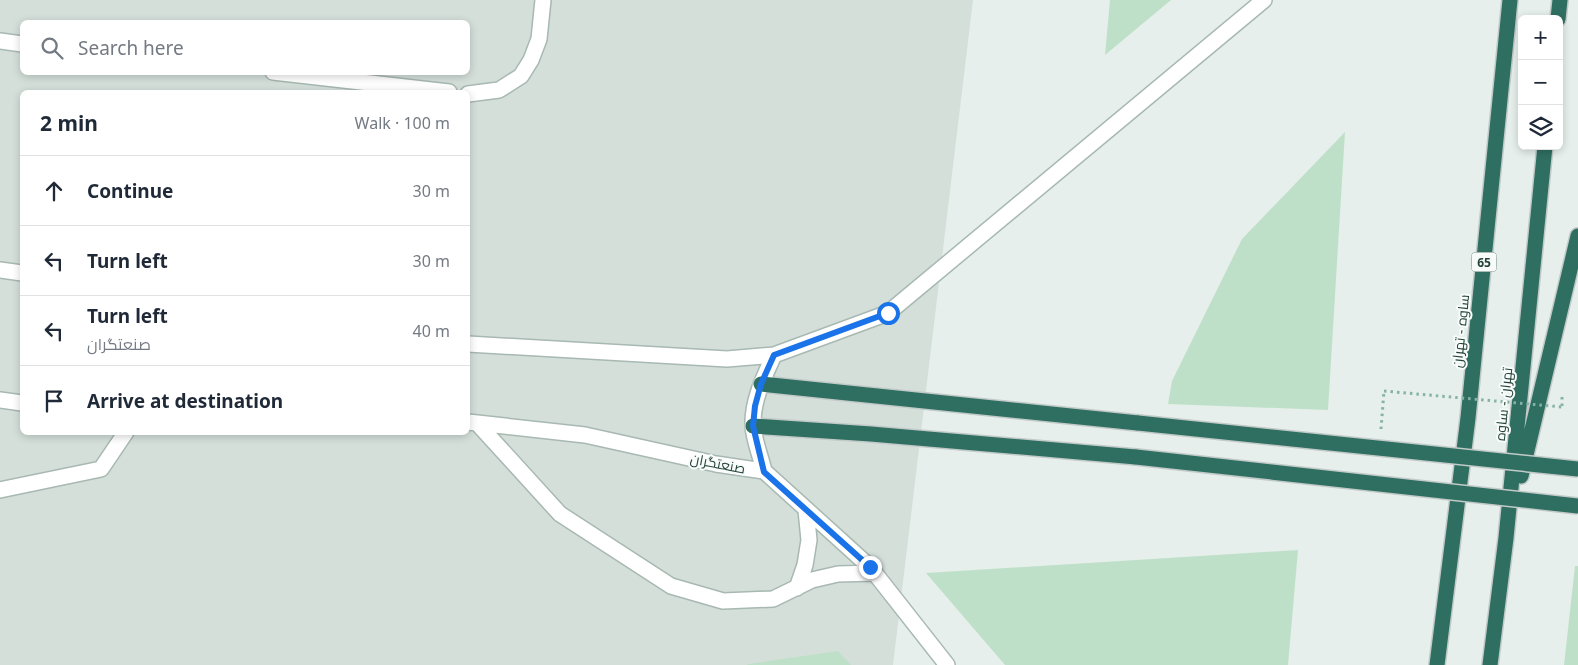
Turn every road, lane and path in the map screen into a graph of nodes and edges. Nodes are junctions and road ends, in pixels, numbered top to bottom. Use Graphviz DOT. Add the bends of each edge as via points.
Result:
graph roads {
  1 [pos="543,0"];
  2 [pos="1264,0"];
  3 [pos="1510,0"];
  4 [pos="1560,0"];
  5 [pos="1558,15"];
  6 [pos="0,42"];
  7 [pos="20,44"];
  8 [pos="299,75"];
  9 [pos="431,90"];
  10 [pos="470,94"];
  11 [pos="1545,150"];
  12 [pos="1578,236"];
  13 [pos="0,270"];
  14 [pos="20,273"];
  15 [pos="470,344"];
  16 [pos="774,355"];
  17 [pos="761,384"];
  18 [pos="0,400"];
  19 [pos="20,402"];
  20 [pos="1562,407"];
  21 [pos="472,422"];
  22 [pos="753,426"];
  23 [pos="124,435"];
  24 [pos="1380,435"];
  25 [pos="1578,469"];
  26 [pos="764,472"];
  27 [pos="0,490"];
  28 [pos="1578,506"];
  29 [pos="806,510"];
  30 [pos="1506,538"];
  31 [pos="875,573"];
  32 [pos="797,588"];
  33 [pos="947,665"];
  34 [pos="1437,665"];
  35 [pos="1490,665"];
  1 -- 10 [label="street" via="539,39 521,76 499,90"];
  2 -- 16 [label="street" via="888,313"];
  3 -- 34 [label="highway, ساوه - تهران / 65" via="1468,418"];
  4 -- 5 [label="highway"];
  6 -- 7 [label="street"];
  8 -- 9 [label="street"];
  11 -- 30 [label="highway, تهران - ساوه"];
  12 -- 30 [label="highway"];
  13 -- 14 [label="street"];
  15 -- 16 [label="street" via="727,359"];
  16 -- 17 [label="street"];
  17 -- 22 [label="street"];
  17 -- 25 [label="highway, bridge"];
  18 -- 19 [label="street"];
  20 -- 24 [label="path, bridge" via="1384,391"];
  21 -- 26 [label="street, صنعتگران" via="585,435"];
  21 -- 32 [label="street" via="560,514 671,586 723,601 773,599"];
  22 -- 26 [label="street"];
  22 -- 28 [label="highway, bridge" via="1136,457"];
  23 -- 27 [label="street" via="101,469"];
  26 -- 29 [label="street, صنعتگران"];
  29 -- 31 [label="street, صنعتگران"];
  29 -- 32 [label="street" via="809,540"];
  30 -- 35 [label="highway, تهران - ساوه"];
  31 -- 32 [label="street" via="838,574 812,580"];
  31 -- 33 [label="street, صنعتگران"];
}
